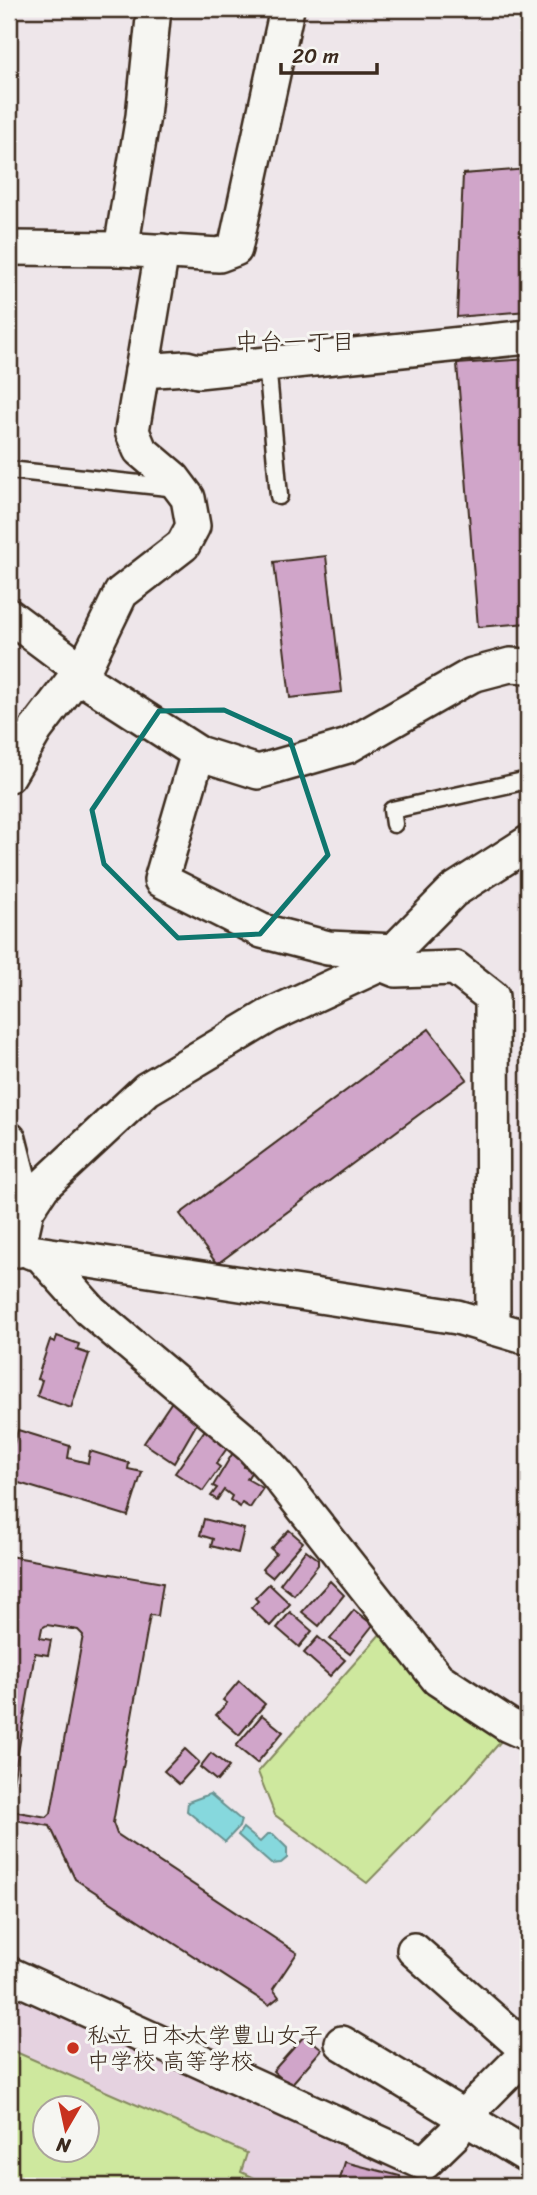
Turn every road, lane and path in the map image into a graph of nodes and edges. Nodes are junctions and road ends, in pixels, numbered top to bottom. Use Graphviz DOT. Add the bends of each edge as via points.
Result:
graph roads {
  1 [pos="154,9"];
  2 [pos="287,9"];
  3 [pos="9,248"];
  4 [pos="121,249"];
  5 [pos="162,251"];
  6 [pos="528,337"];
  7 [pos="267,363"];
  8 [pos="142,371"];
  9 [pos="9,470"];
  10 [pos="181,489"];
  11 [pos="279,496"];
  12 [pos="9,616"];
  13 [pos="528,666"];
  14 [pos="79,672"];
  15 [pos="198,753"];
  16 [pos="9,775"];
  17 [pos="528,780"];
  18 [pos="394,824"];
  19 [pos="528,843"];
  20 [pos="389,958"];
  21 [pos="9,1139"];
  22 [pos="27,1210"];
  23 [pos="22,1251"];
  24 [pos="493,1326"];
  25 [pos="528,1338"];
  26 [pos="528,1734"];
  27 [pos="414,1950"];
  28 [pos="9,1974"];
  29 [pos="342,2043"];
  30 [pos="528,2051"];
  31 [pos="465,2115"];
  32 [pos="528,2156"];
  33 [pos="425,2175"];
  1 -- 4 [label="street" via="143,116"];
  2 -- 5 [label="street" via="235,250 219,255"];
  3 -- 4 [label="street"];
  4 -- 5 [label="street"];
  5 -- 8 [label="street"];
  6 -- 7 [label="street"];
  7 -- 8 [label="street" via="198,371"];
  7 -- 11 [label="lane"];
  8 -- 10 [label="street" via="132,431 140,450"];
  9 -- 10 [label="lane"];
  10 -- 14 [label="street" via="188,498 193,526 183,545 121,593"];
  12 -- 14 [label="street"];
  13 -- 15 [label="street" via="510,665 472,675 348,746 310,760 258,772"];
  14 -- 15 [label="street"];
  14 -- 16 [label="street" via="36,729"];
  15 -- 20 [label="street" via="161,880 262,931"];
  17 -- 18 [label="lane" via="392,810"];
  19 -- 20 [label="street" via="453,891"];
  20 -- 22 [label="street" via="269,1016 147,1088 43,1186"];
  20 -- 24 [label="street" via="396,970 455,968 492,997"];
  21 -- 22 [label="street"];
  22 -- 23 [label="street"];
  23 -- 24 [label="street"];
  23 -- 26 [label="street" via="252,1447 438,1679"];
  24 -- 25 [label="street"];
  27 -- 30 [label="street"];
  28 -- 33 [label="street" via="252,2075"];
  29 -- 31 [label="street"];
  30 -- 31 [label="street"];
  31 -- 32 [label="street"];
  31 -- 33 [label="street"];
}
